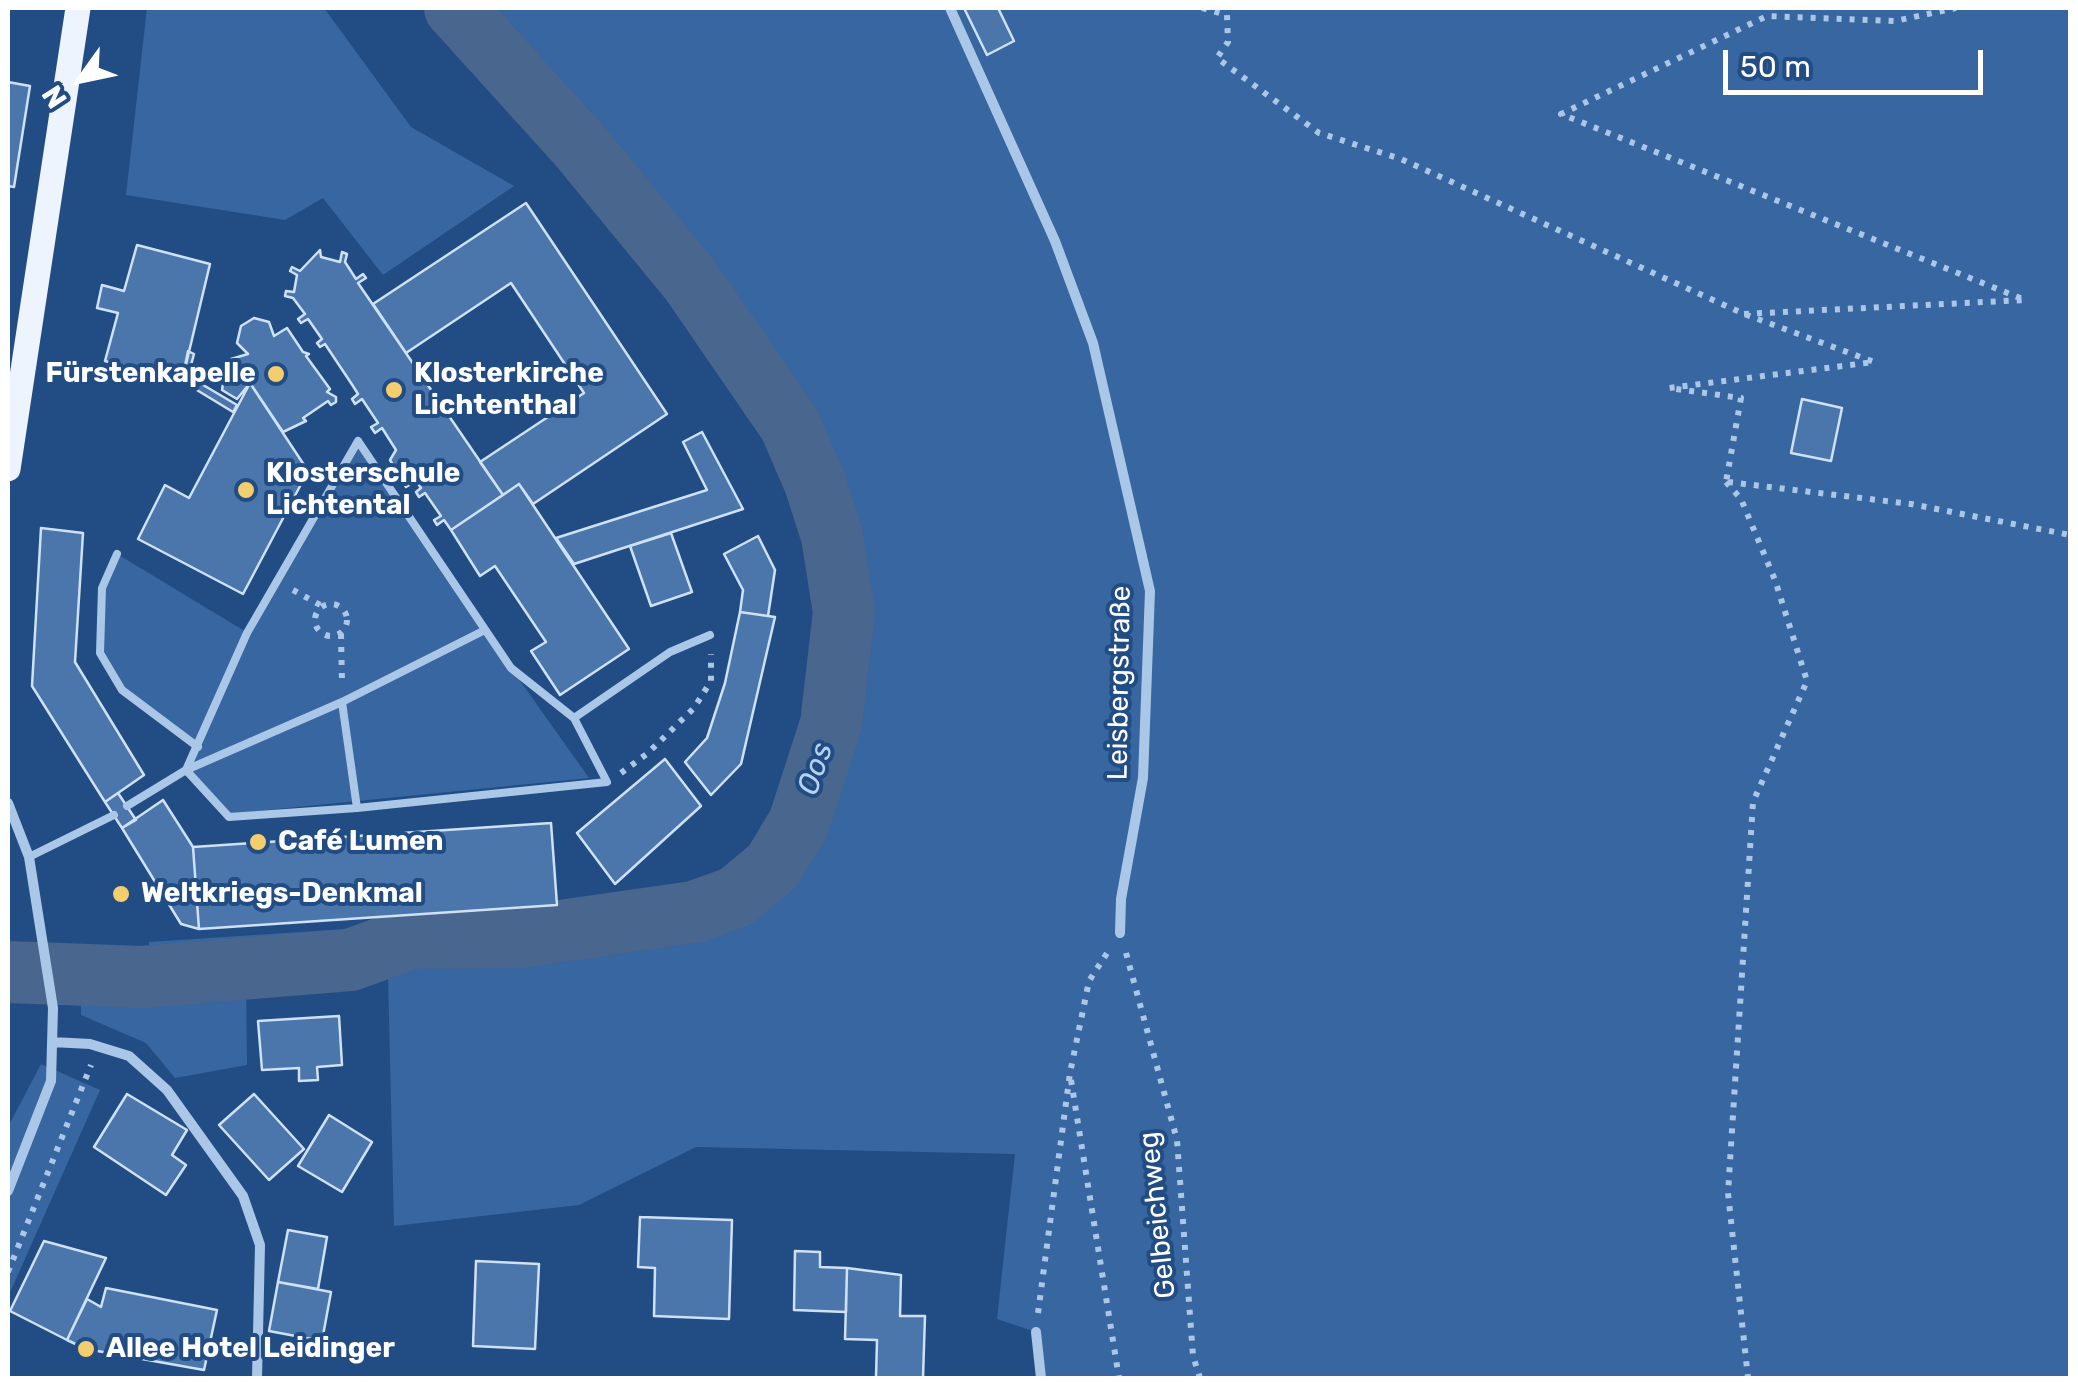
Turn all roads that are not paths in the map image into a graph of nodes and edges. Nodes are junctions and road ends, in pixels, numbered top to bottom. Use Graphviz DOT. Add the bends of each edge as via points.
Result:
graph roads {
  1 [pos="78,8"];
  2 [pos="950,8"];
  3 [pos="8,469"];
  4 [pos="116,554"];
  5 [pos="484,630"];
  6 [pos="710,636"];
  7 [pos="342,702"];
  8 [pos="574,718"];
  9 [pos="198,747"];
  10 [pos="186,770"];
  11 [pos="8,803"];
  12 [pos="126,806"];
  13 [pos="358,808"];
  14 [pos="114,814"];
  15 [pos="29,858"];
  16 [pos="1120,932"];
  17 [pos="52,1042"];
  18 [pos="8,1191"];
  19 [pos="1036,1332"];
  20 [pos="257,1378"];
  21 [pos="1041,1378"];
  1 -- 3 [label="main road"];
  2 -- 16 [label="street, Leisbergstraße" via="1093,343 1150,591 1143,778"];
  4 -- 9 [label="lane" via="102,588 100,653 122,690"];
  5 -- 7 [label="lane"];
  5 -- 8 [label="lane" via="511,668"];
  5 -- 9 [label="lane" via="358,441 247,634"];
  6 -- 8 [label="lane" via="670,652"];
  7 -- 10 [label="lane"];
  7 -- 13 [label="lane"];
  8 -- 13 [label="lane" via="607,782"];
  9 -- 10 [label="lane"];
  10 -- 12 [label="lane"];
  10 -- 13 [label="lane" via="229,816"];
  11 -- 15 [label="street"];
  14 -- 15 [label="lane"];
  15 -- 17 [label="street" via="53,1008"];
  17 -- 18 [label="street" via="42,1113"];
  17 -- 20 [label="street" via="130,1056 167,1090 244,1196 260,1245"];
  19 -- 21 [label="street"];
}
